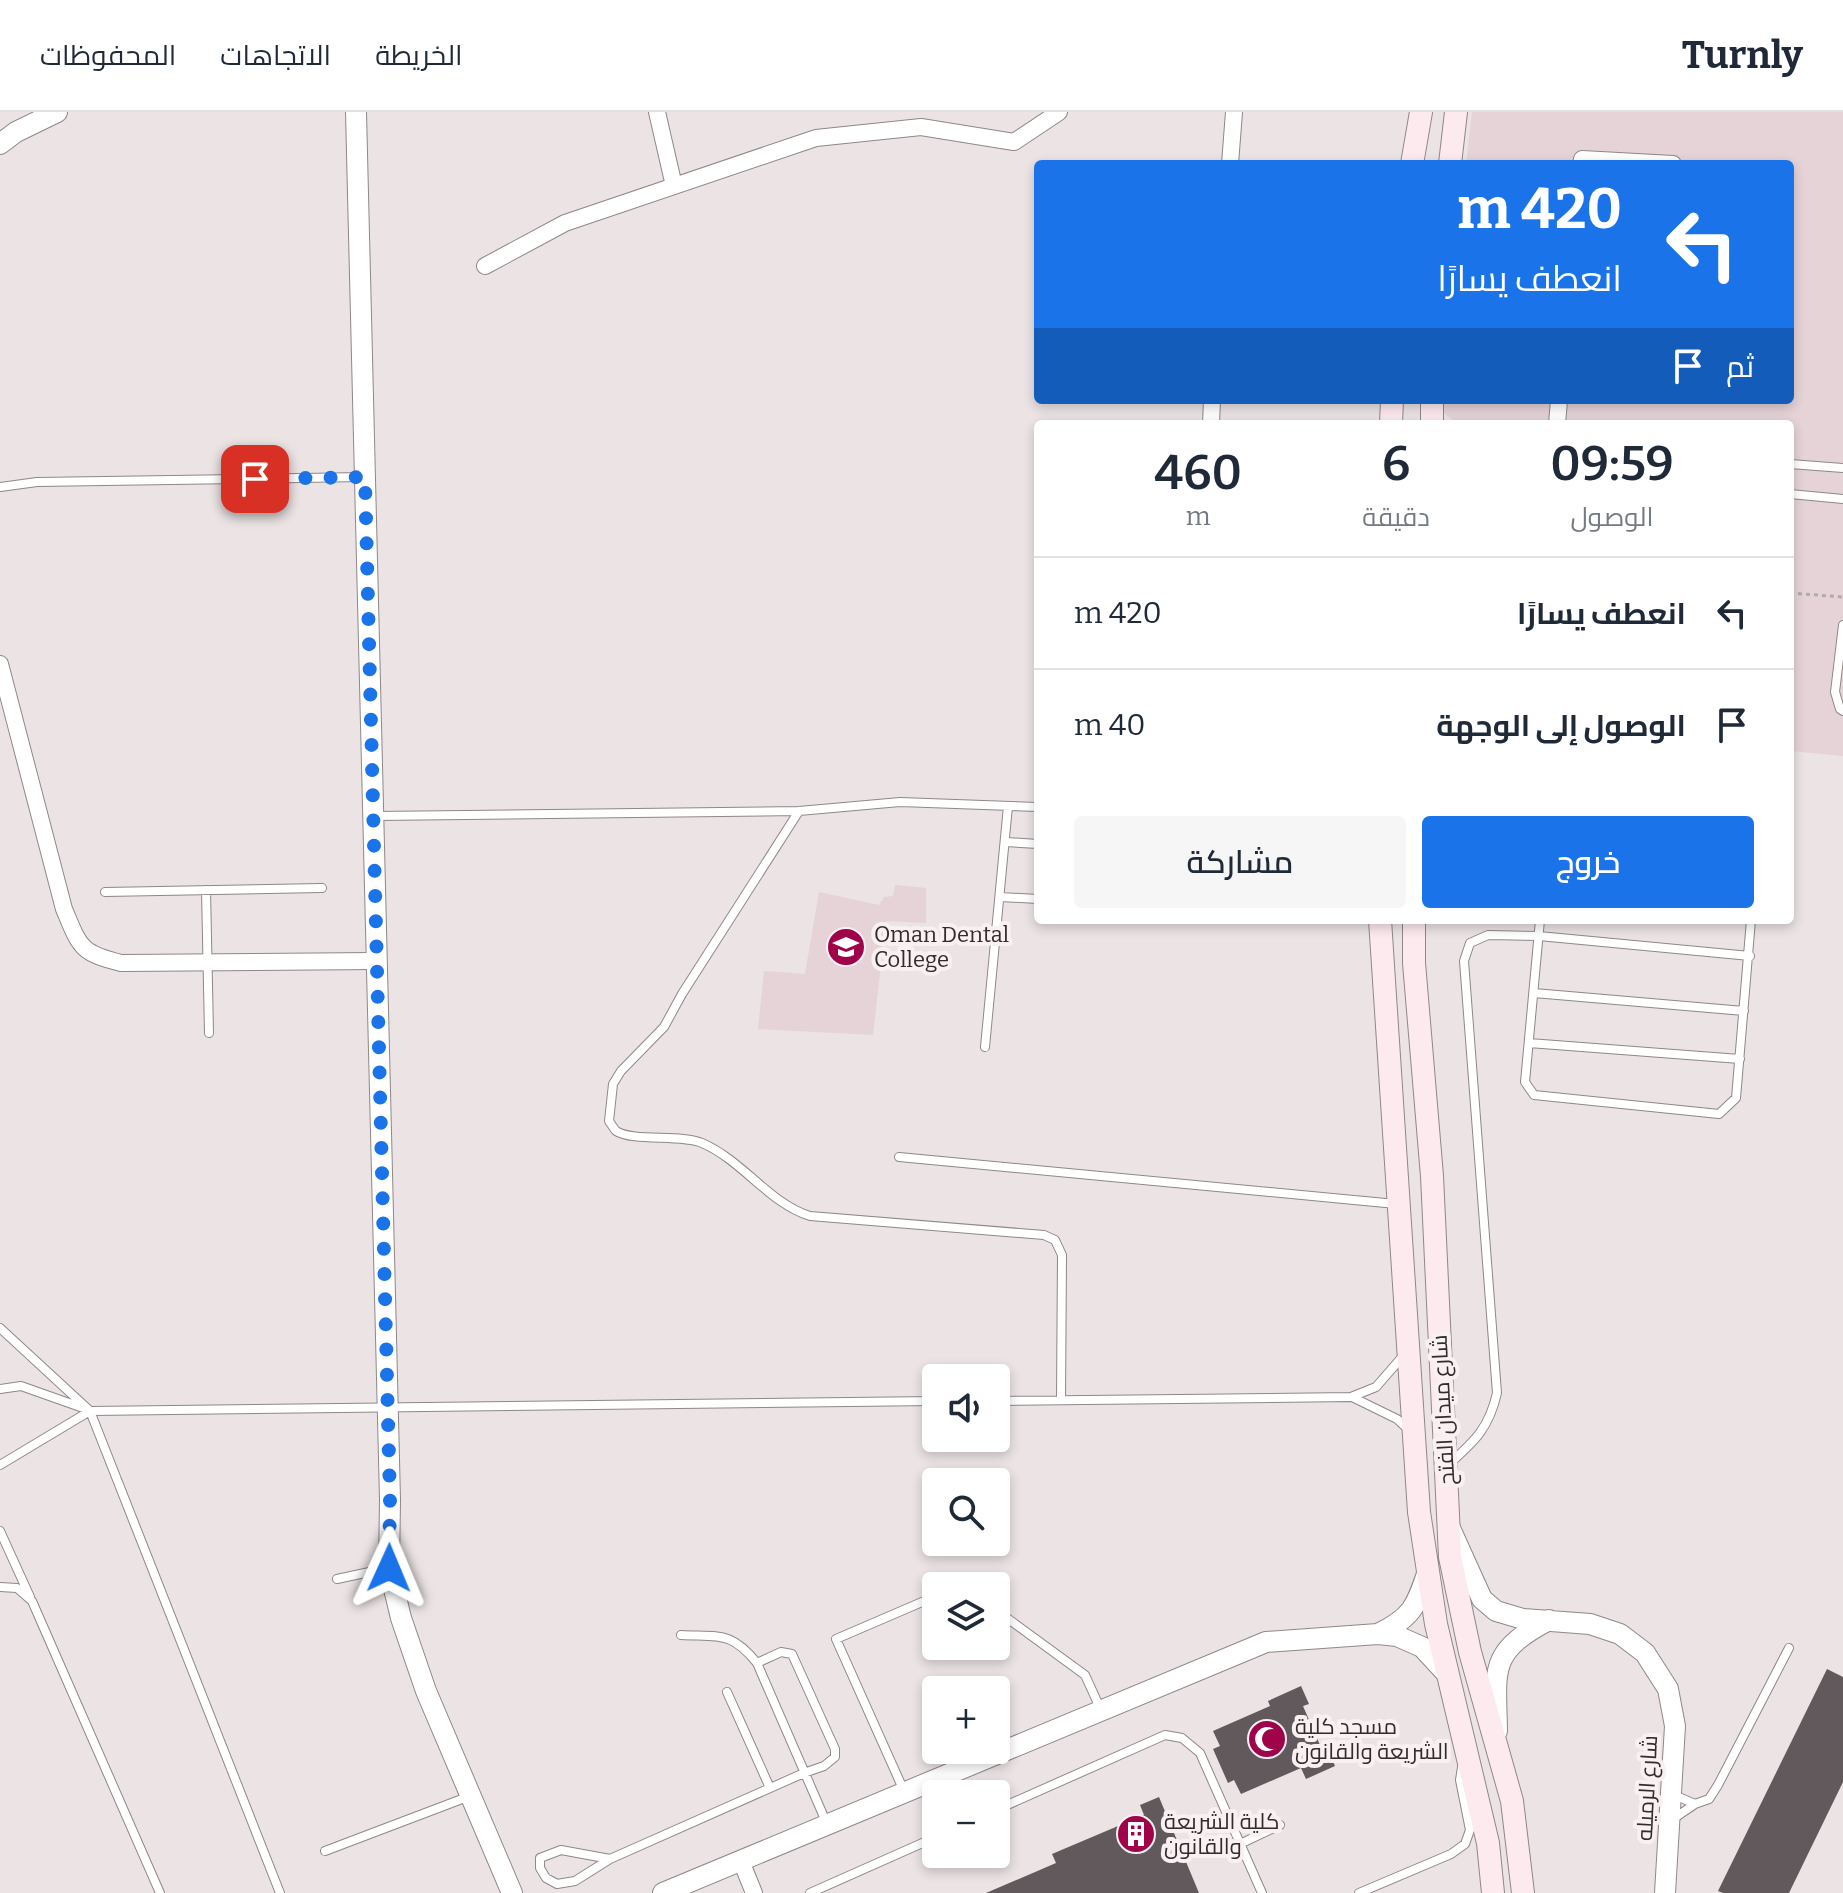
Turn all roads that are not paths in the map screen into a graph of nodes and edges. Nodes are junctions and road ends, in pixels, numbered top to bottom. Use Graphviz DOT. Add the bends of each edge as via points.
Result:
graph roads {
  1 [pos="57,112"];
  2 [pos="356,112"];
  3 [pos="657,112"];
  4 [pos="1059,112"];
  5 [pos="1234,112"];
  6 [pos="1421,112"];
  7 [pos="1456,112"];
  8 [pos="5,138"];
  9 [pos="1230,160"];
  10 [pos="1413,160"];
  11 [pos="1450,160"];
  12 [pos="674,186"];
  13 [pos="485,266"];
  14 [pos="1794,464"];
  15 [pos="1843,468"];
  16 [pos="365,477"];
  17 [pos="0,487"];
  18 [pos="1794,494"];
  19 [pos="1843,499"];
  20 [pos="1843,625"];
  21 [pos="0,664"];
  22 [pos="1843,711"];
  23 [pos="1008,806"];
  24 [pos="1034,807"];
  25 [pos="799,811"];
  26 [pos="373,816"];
  27 [pos="1006,842"];
  28 [pos="1034,844"];
  29 [pos="322,888"];
  30 [pos="206,890"];
  31 [pos="105,892"];
  32 [pos="1000,897"];
  33 [pos="1034,899"];
  34 [pos="1380,924"];
  35 [pos="1414,924"];
  36 [pos="1540,924"];
  37 [pos="1751,924"];
  38 [pos="1539,936"];
  39 [pos="1750,956"];
  40 [pos="376,961"];
  41 [pos="206,963"];
  42 [pos="1534,993"];
  43 [pos="1744,1011"];
  44 [pos="209,1033"];
  45 [pos="1529,1043"];
  46 [pos="985,1047"];
  47 [pos="1740,1059"];
  48 [pos="899,1157"];
  49 [pos="1397,1204"];
  50 [pos="0,1328"];
  51 [pos="1407,1351"];
  52 [pos="0,1389"];
  53 [pos="1351,1397"];
  54 [pos="1061,1400"];
  55 [pos="922,1401"];
  56 [pos="1010,1401"];
  57 [pos="388,1408"];
  58 [pos="90,1411"];
  59 [pos="1412,1433"];
  60 [pos="0,1465"];
  61 [pos="1446,1467"];
  62 [pos="1449,1526"];
  63 [pos="0,1531"];
  64 [pos="389,1568"];
  65 [pos="1428,1571"];
  66 [pos="337,1579"];
  67 [pos="0,1587"];
  68 [pos="32,1601"];
  69 [pos="922,1602"];
  70 [pos="1010,1620"];
  71 [pos="1549,1620"];
  72 [pos="1378,1634"];
  73 [pos="681,1635"];
  74 [pos="1789,1648"];
  75 [pos="757,1663"];
  76 [pos="1447,1674"];
  77 [pos="727,1692"];
  78 [pos="1102,1711"];
  79 [pos="1463,1746"];
  80 [pos="1497,1747"];
  81 [pos="804,1773"];
  82 [pos="770,1788"];
  83 [pos="904,1793"];
  84 [pos="1671,1794"];
  85 [pos="471,1796"];
  86 [pos="1010,1804"];
  87 [pos="1695,1804"];
  88 [pos="1669,1822"];
  89 [pos="827,1825"];
  90 [pos="1280,1825"];
  91 [pos="922,1843"];
  92 [pos="1240,1844"];
  93 [pos="325,1851"];
  94 [pos="610,1859"];
  95 [pos="741,1861"];
  96 [pos="160,1893"];
  97 [pos="280,1893"];
  98 [pos="512,1893"];
  99 [pos="663,1893"];
  100 [pos="754,1893"];
  101 [pos="810,1893"];
  102 [pos="1262,1893"];
  103 [pos="1359,1893"];
  104 [pos="1493,1893"];
  105 [pos="1523,1893"];
  106 [pos="1665,1893"];
  1 -- 8 [label="street"];
  2 -- 16 [label="street"];
  3 -- 12 [label="street"];
  4 -- 12 [label="street" via="1014,142 921,127 816,138"];
  5 -- 9 [label="street"];
  6 -- 10 [label="main road"];
  7 -- 11 [label="main road"];
  12 -- 13 [label="street" via="565,223"];
  14 -- 15 [label="lane"];
  16 -- 17 [label="lane"];
  16 -- 26 [label="street"];
  18 -- 19 [label="lane"];
  20 -- 22 [label="lane" via="1835,692"];
  21 -- 41 [label="street" via="64,909 78,942 92,956 121,963"];
  23 -- 24 [label="lane"];
  23 -- 25 [label="lane" via="900,802"];
  23 -- 27 [label="lane"];
  25 -- 26 [label="lane"];
  25 -- 54 [label="lane" via="673,1014 613,1084 609,1121 616,1131 696,1141 712,1148 796,1212 810,1216 1055,1240 1062,1255"];
  26 -- 40 [label="street"];
  27 -- 28 [label="lane"];
  27 -- 32 [label="lane"];
  29 -- 30 [label="lane"];
  30 -- 31 [label="lane"];
  30 -- 41 [label="lane"];
  32 -- 33 [label="lane"];
  32 -- 46 [label="lane"];
  34 -- 49 [label="main road, شارع ميدان الفتح"];
  35 -- 61 [label="main road, شارع ميدان الفتح"];
  36 -- 38 [label="lane"];
  37 -- 39 [label="lane"];
  38 -- 39 [label="lane"];
  38 -- 42 [label="lane"];
  38 -- 61 [label="lane" via="1488,935 1470,943 1464,961 1497,1393 1478,1438"];
  39 -- 43 [label="lane"];
  40 -- 41 [label="street"];
  40 -- 57 [label="street"];
  41 -- 44 [label="lane"];
  42 -- 43 [label="lane"];
  42 -- 45 [label="lane"];
  43 -- 47 [label="lane"];
  45 -- 47 [label="lane"];
  45 -- 47 [label="lane" via="1525,1082 1534,1095 1719,1114 1736,1098"];
  48 -- 49 [label="lane"];
  49 -- 51 [label="main road, شارع ميدان الفتح"];
  50 -- 58 [label="lane"];
  51 -- 53 [label="lane" via="1376,1387"];
  51 -- 59 [label="main road, شارع ميدان الفتح"];
  52 -- 58 [label="lane" via="21,1386"];
  53 -- 54 [label="lane"];
  53 -- 59 [label="lane" via="1397,1419"];
  54 -- 56 [label="lane"];
  55 -- 57 [label="lane"];
  57 -- 58 [label="lane"];
  57 -- 64 [label="street"];
  58 -- 60 [label="lane"];
  58 -- 97 [label="lane"];
  59 -- 65 [label="main road, شارع ميدان الفتح"];
  61 -- 62 [label="main road, شارع ميدان الفتح"];
  62 -- 71 [label="street, شارع الرميله" via="1482,1599 1507,1615"];
  62 -- 80 [label="main road, شارع ميدان الفتح" via="1450,1557 1470,1652"];
  63 -- 68 [label="lane"];
  64 -- 66 [label="lane"];
  64 -- 85 [label="street" via="426,1691"];
  65 -- 72 [label="street" via="1408,1616"];
  65 -- 76 [label="main road, شارع ميدان الفتح"];
  67 -- 68 [label="lane" via="17,1588"];
  68 -- 96 [label="lane"];
  69 -- 83 [label="lane" via="836,1639"];
  70 -- 78 [label="lane" via="1085,1675"];
  71 -- 80 [label="street" via="1511,1644 1501,1657 1496,1674"];
  71 -- 84 [label="street, شارع الرميله" via="1590,1624 1620,1634 1645,1653 1668,1689 1675,1726"];
  72 -- 76 [label="street" via="1422,1647"];
  72 -- 78 [label="street" via="1266,1642"];
  73 -- 75 [label="lane" via="730,1637"];
  74 -- 87 [label="lane" via="1718,1785 1709,1799"];
  75 -- 81 [label="lane"];
  75 -- 81 [label="lane" via="781,1652 792,1654 835,1749 835,1757 824,1766"];
  76 -- 79 [label="main road, شارع ميدان الفتح"];
  77 -- 82 [label="lane"];
  78 -- 83 [label="street"];
  79 -- 103 [label="lane" via="1460,1780 1470,1830 1465,1844"];
  79 -- 104 [label="main road, شارع ميدان الفتح" via="1488,1843"];
  80 -- 105 [label="main road, شارع ميدان الفتح" via="1512,1801"];
  81 -- 82 [label="lane"];
  81 -- 89 [label="lane"];
  82 -- 94 [label="lane"];
  83 -- 89 [label="street"];
  84 -- 87 [label="lane"];
  84 -- 88 [label="street, شارع الرميله"];
  85 -- 93 [label="lane"];
  85 -- 98 [label="street"];
  86 -- 92 [label="lane" via="1165,1735 1182,1738 1200,1753"];
  87 -- 88 [label="lane"];
  88 -- 106 [label="street, شارع الرميله"];
  89 -- 95 [label="street"];
  90 -- 92 [label="lane"];
  91 -- 101 [label="lane"];
  92 -- 102 [label="lane"];
  94 -- 94 [label="lane" via="561,1850 540,1858 540,1868 557,1884 575,1881"];
  95 -- 99 [label="street"];
  95 -- 100 [label="street"];
}
